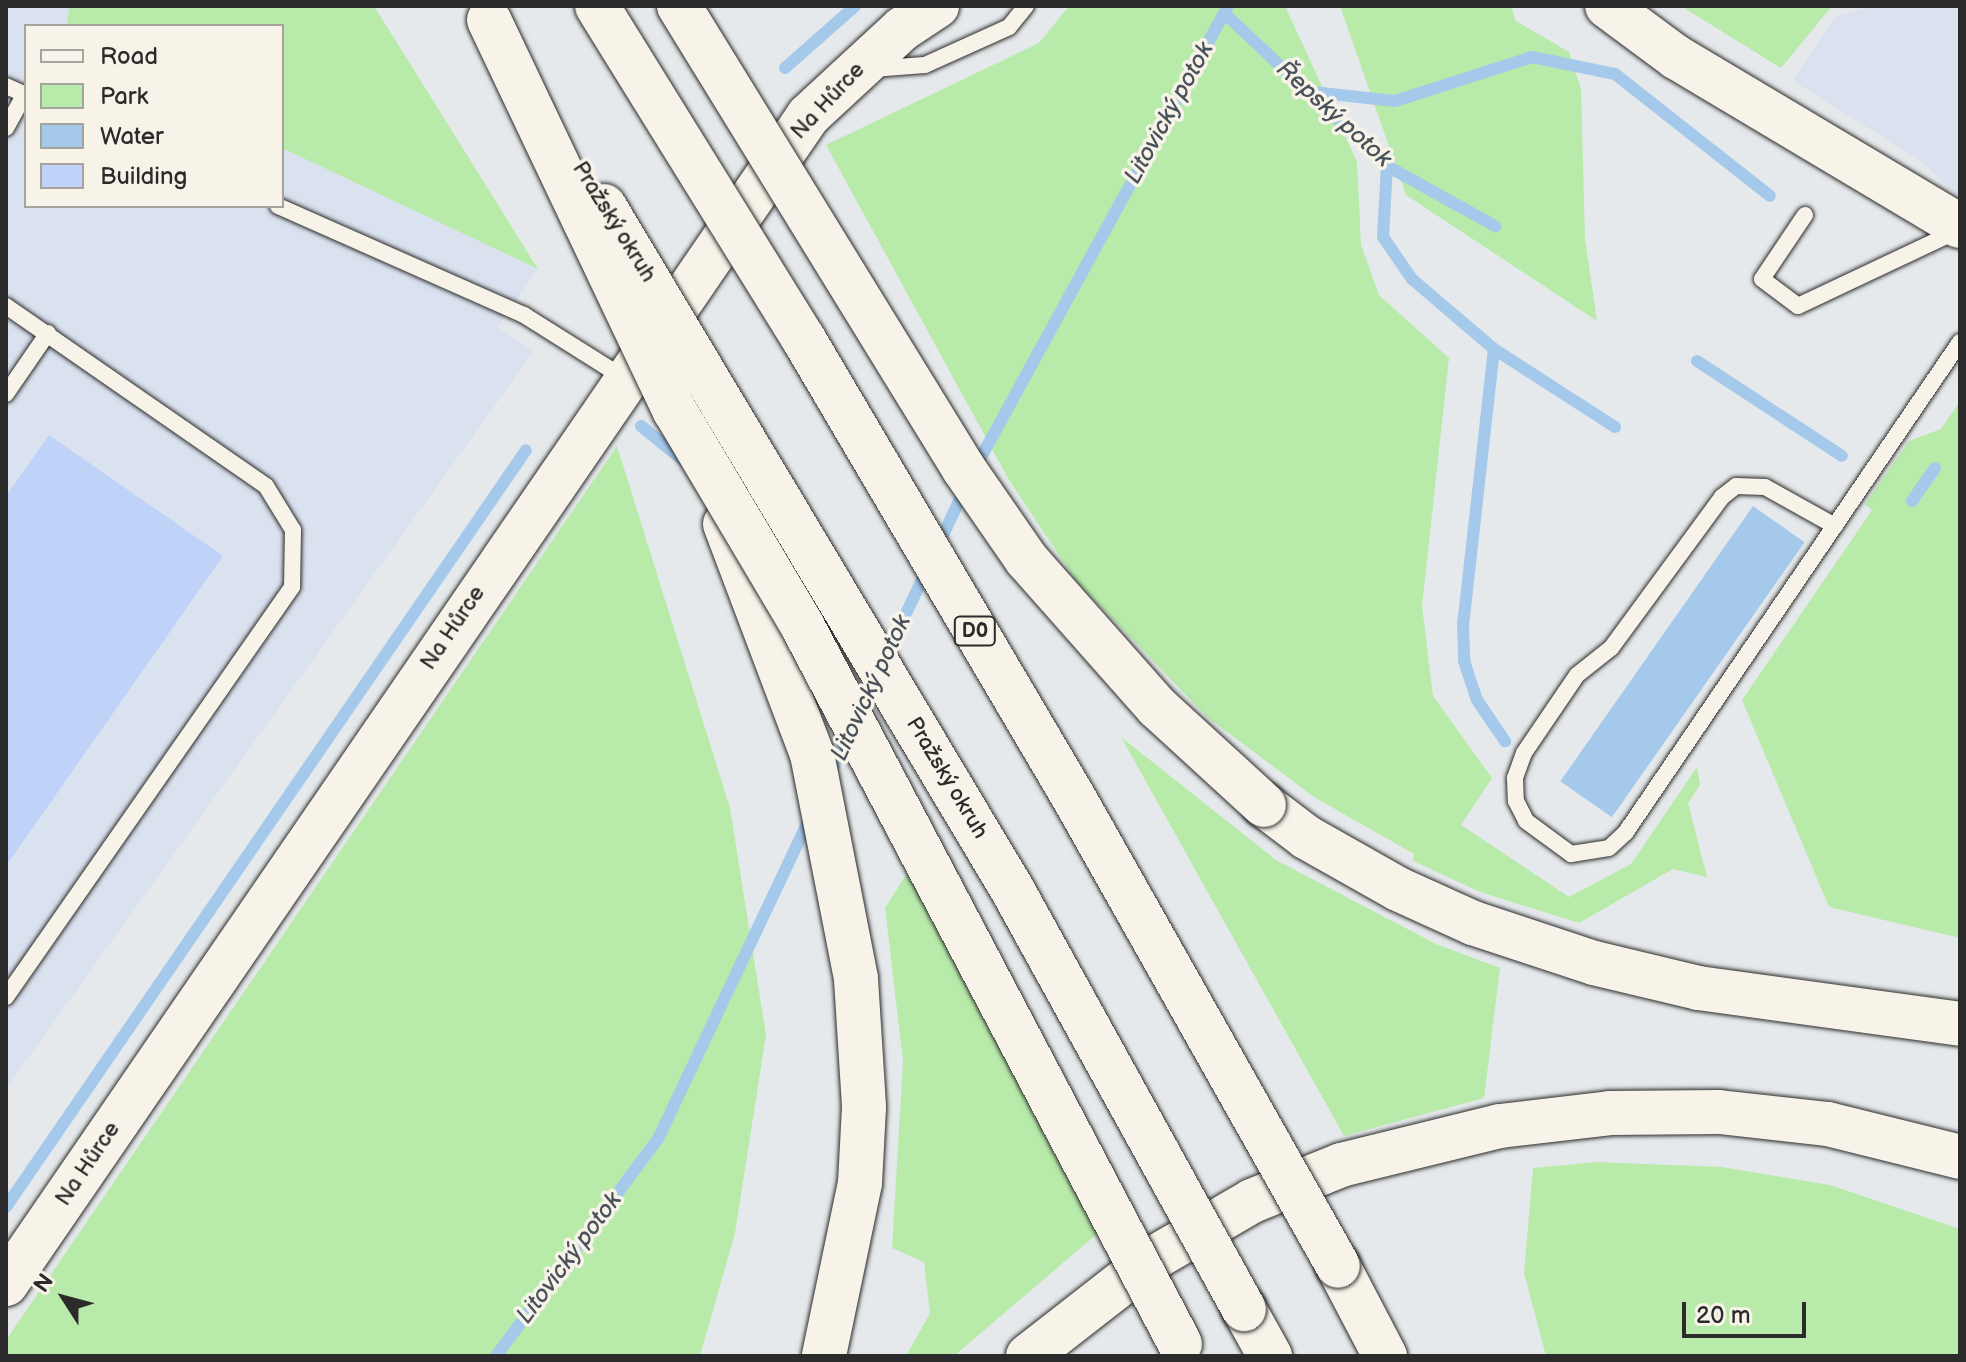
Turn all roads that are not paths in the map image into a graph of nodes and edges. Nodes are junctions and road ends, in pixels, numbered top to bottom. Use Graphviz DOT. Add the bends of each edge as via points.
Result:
graph roads {
  1 [pos="597,6"];
  2 [pos="679,6"];
  3 [pos="937,6"];
  4 [pos="1026,6"];
  5 [pos="1607,6"];
  6 [pos="484,13"];
  7 [pos="854,70"];
  8 [pos="24,96"];
  9 [pos="6,128"];
  10 [pos="283,208"];
  11 [pos="1805,215"];
  12 [pos="1960,228"];
  13 [pos="6,306"];
  14 [pos="48,333"];
  15 [pos="1960,342"];
  16 [pos="624,378"];
  17 [pos="6,394"];
  18 [pos="675,411"];
  19 [pos="1835,526"];
  20 [pos="6,997"];
  21 [pos="1960,1024"];
  22 [pos="1960,1157"];
  23 [pos="6,1284"];
  24 [pos="1184,1350"];
  25 [pos="824,1356"];
  26 [pos="1028,1356"];
  27 [pos="1270,1356"];
  28 [pos="1385,1356"];
  1 -- 28 [label="main road, D0, bridge" via="803,338 1074,798"];
  2 -- 21 [label="main road, bridge" via="964,469 1083,628 1199,748 1306,837 1398,889 1511,937 1698,988"];
  3 -- 7 [label="main road, Na Hůrce"];
  4 -- 7 [label="lane" via="1009,27 925,65"];
  5 -- 12 [label="main road" via="1676,57"];
  6 -- 18 [label="main road, bridge"];
  6 -- 27 [label="main road, Pražský okruh, bridge" via="717,388 1012,889"];
  7 -- 16 [label="main road, Na Hůrce" via="808,116"];
  8 -- 9 [label="lane"];
  10 -- 16 [label="lane" via="524,315"];
  11 -- 12 [label="lane" via="1762,279 1798,306"];
  13 -- 14 [label="lane"];
  14 -- 17 [label="lane"];
  14 -- 20 [label="lane" via="266,486 293,530 292,587"];
  15 -- 19 [label="lane"];
  16 -- 23 [label="main road, Na Hůrce"];
  18 -- 24 [label="main road, bridge" via="841,697"];
  18 -- 25 [label="main road, bridge" via="768,627 828,816 862,1035 864,1107 849,1256"];
  19 -- 19 [label="lane" via="1765,487 1736,486 1722,497 1611,648 1577,675 1524,753 1515,778 1526,821 1571,854 1609,848"];
  22 -- 26 [label="main road" via="1828,1124 1719,1112 1610,1113 1500,1126 1341,1165 1252,1201 1154,1258"];
}
